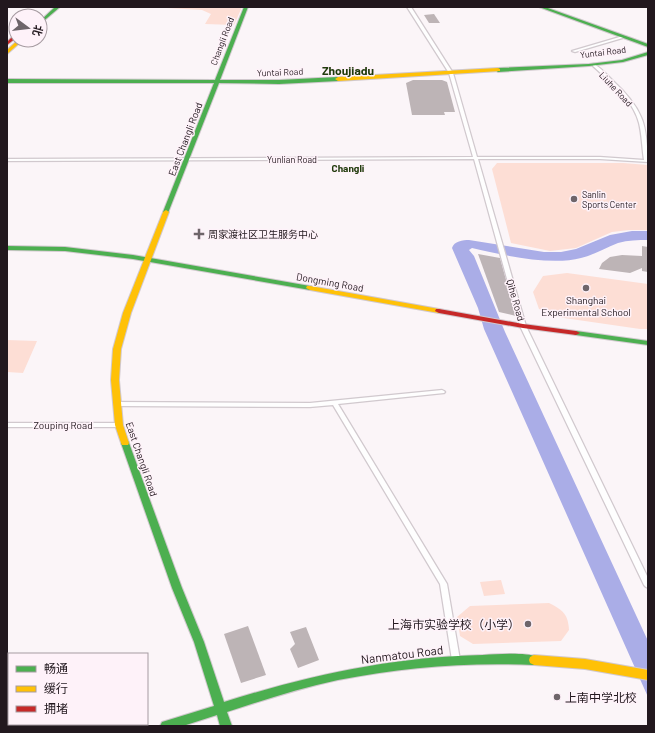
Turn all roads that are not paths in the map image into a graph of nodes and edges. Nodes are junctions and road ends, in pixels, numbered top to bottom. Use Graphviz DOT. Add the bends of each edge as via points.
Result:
graph roads {
  1 [pos="58,7"];
  2 [pos="246,7"];
  3 [pos="410,7"];
  4 [pos="541,7"];
  5 [pos="548,7"];
  6 [pos="48,16"];
  7 [pos="624,38"];
  8 [pos="648,42"];
  9 [pos="648,46"];
  10 [pos="574,51"];
  11 [pos="648,53"];
  12 [pos="594,65"];
  13 [pos="451,73"];
  14 [pos="7,81"];
  15 [pos="217,83"];
  16 [pos="475,158"];
  17 [pos="188,159"];
  18 [pos="7,160"];
  19 [pos="647,161"];
  20 [pos="7,248"];
  21 [pos="148,260"];
  22 [pos="523,326"];
  23 [pos="648,343"];
  24 [pos="442,392"];
  25 [pos="334,402"];
  26 [pos="117,404"];
  27 [pos="7,425"];
  28 [pos="119,425"];
  29 [pos="648,585"];
  30 [pos="456,660"];
  31 [pos="648,675"];
  32 [pos="221,710"];
  33 [pos="166,726"];
  34 [pos="226,726"];
  1 -- 6 [label="street"];
  2 -- 15 [label="street, Changli Road"];
  3 -- 13 [label="street, Qihe Road"];
  4 -- 7 [label="street"];
  5 -- 8 [label="street"];
  7 -- 9 [label="street"];
  7 -- 10 [label="street"];
  11 -- 12 [label="street, Yuntai Road" via="623,61"];
  12 -- 13 [label="street, Yuntai Road"];
  12 -- 19 [label="street, Liuhe Road" via="635,109 640,119"];
  13 -- 15 [label="street, Yuntai Road"];
  13 -- 16 [label="street, Qihe Road"];
  14 -- 15 [label="street, Yuntai Road"];
  15 -- 17 [label="street, East Changli Road"];
  16 -- 17 [label="street, Yunlian Road"];
  16 -- 19 [label="street, Yunlian Road" via="600,158"];
  16 -- 22 [label="street, Qihe Road"];
  17 -- 18 [label="street, Yunlian Road"];
  17 -- 21 [label="street, East Changli Road"];
  20 -- 21 [label="street, Dongming Road" via="80,250"];
  21 -- 22 [label="street, Dongming Road"];
  21 -- 26 [label="street, East Changli Road" via="127,313 117,349"];
  22 -- 23 [label="street, Dongming Road"];
  22 -- 29 [label="street, Qihe Road"];
  24 -- 25 [label="street"];
  25 -- 26 [label="street" via="310,405"];
  25 -- 30 [label="street" via="443,584"];
  26 -- 28 [label="street, East Changli Road"];
  27 -- 28 [label="street, Zouping Road"];
  28 -- 32 [label="street, East Changli Road" via="199,642"];
  30 -- 31 [label="street, Nanmatou Road" via="543,660"];
  30 -- 32 [label="street, Nanmatou Road" via="361,671"];
  32 -- 33 [label="street, Nanmatou Road"];
  32 -- 34 [label="street, East Changli Road"];
}
